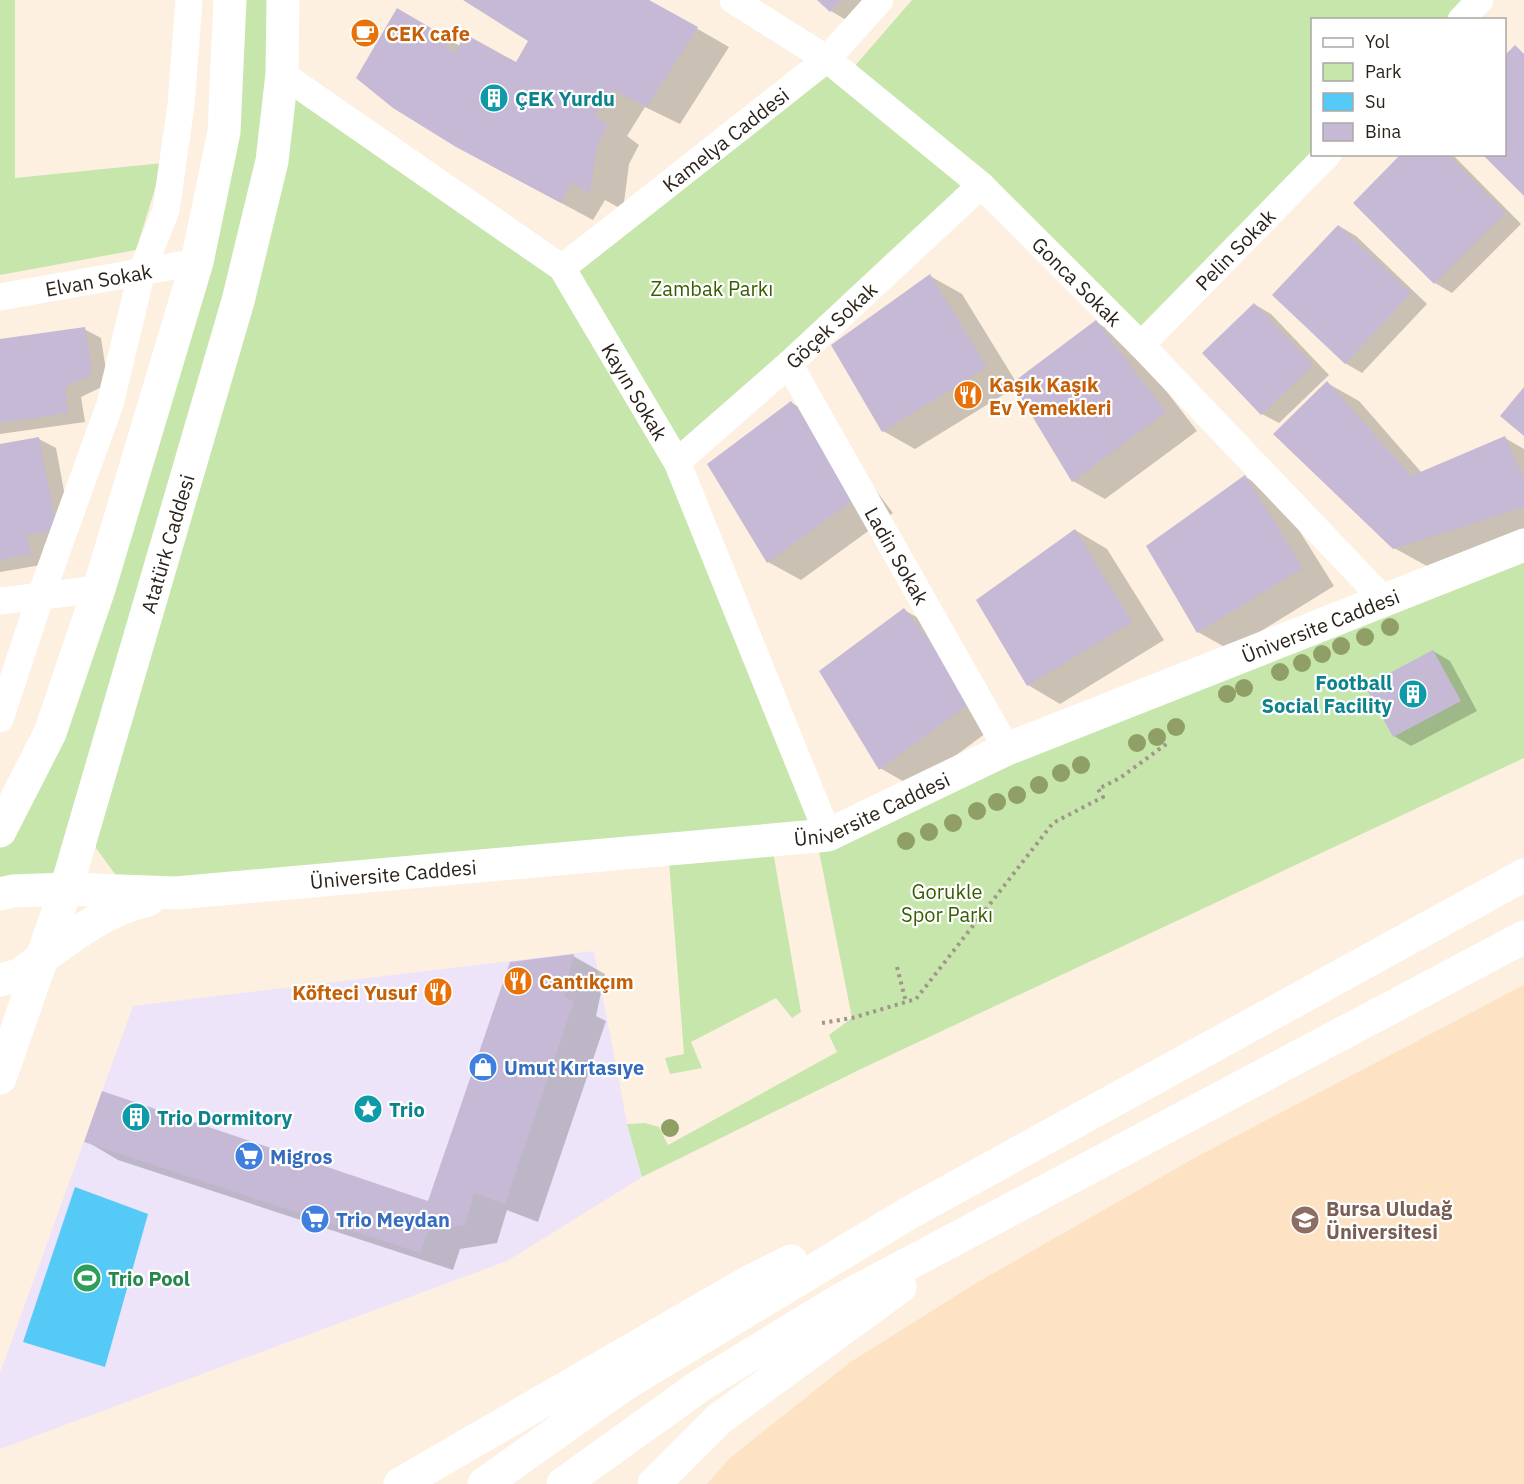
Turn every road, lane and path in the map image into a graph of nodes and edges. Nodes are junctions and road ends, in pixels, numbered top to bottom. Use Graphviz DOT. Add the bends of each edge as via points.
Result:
graph roads {
  1 [pos="189,0"];
  2 [pos="230,0"];
  3 [pos="283,0"];
  4 [pos="733,0"];
  5 [pos="880,0"];
  6 [pos="1480,0"];
  7 [pos="1463,18"];
  8 [pos="827,59"];
  9 [pos="282,74"];
  10 [pos="1326,156"];
  11 [pos="981,185"];
  12 [pos="196,262"];
  13 [pos="562,268"];
  14 [pos="142,271"];
  15 [pos="0,297"];
  16 [pos="1141,345"];
  17 [pos="789,364"];
  18 [pos="677,462"];
  19 [pos="1524,544"];
  20 [pos="99,589"];
  21 [pos="41,595"];
  22 [pos="1385,601"];
  23 [pos="0,602"];
  24 [pos="0,719"];
  25 [pos="1169,742"];
  26 [pos="1007,748"];
  27 [pos="0,831"];
  28 [pos="828,835"];
  29 [pos="1524,875"];
  30 [pos="66,889"];
  31 [pos="176,892"];
  32 [pos="0,894"];
  33 [pos="1524,937"];
  34 [pos="42,959"];
  35 [pos="897,967"];
  36 [pos="0,980"];
  37 [pos="906,1002"];
  38 [pos="822,1023"];
  39 [pos="0,1078"];
  40 [pos="909,1213"];
  41 [pos="984,1225"];
  42 [pos="400,1484"];
  43 [pos="484,1484"];
  44 [pos="563,1484"];
  45 [pos="654,1484"];
  1 -- 14 [label="street" via="181,105 166,210"];
  2 -- 12 [label="main road" via="224,132"];
  3 -- 9 [label="main road, Atatürk Caddesi"];
  4 -- 8 [label="street, Gonca Sokak"];
  5 -- 8 [label="street, Kamelya Caddesi"];
  6 -- 7 [label="street"];
  8 -- 11 [label="street, Gonca Sokak"];
  8 -- 13 [label="street, Kamelya Caddesi"];
  9 -- 13 [label="street, Kayın Sokak"];
  9 -- 30 [label="main road, Atatürk Caddesi" via="272,161 238,301"];
  10 -- 16 [label="street, Pelin Sokak"];
  11 -- 16 [label="street, Gonca Sokak"];
  11 -- 17 [label="street, Göçek Sokak"];
  12 -- 14 [label="street, Elvan Sokak"];
  12 -- 20 [label="main road"];
  13 -- 18 [label="street, Kayın Sokak"];
  14 -- 15 [label="street, Elvan Sokak"];
  14 -- 21 [label="street" via="110,404"];
  16 -- 22 [label="street, Gonca Sokak"];
  17 -- 18 [label="street, Göçek Sokak"];
  17 -- 26 [label="street, Ladin Sokak"];
  18 -- 28 [label="street, Kayın Sokak"];
  19 -- 22 [label="main road, Üniversite Caddesi"];
  20 -- 21 [label="street"];
  20 -- 27 [label="main road" via="50,733"];
  21 -- 23 [label="street"];
  21 -- 24 [label="street"];
  22 -- 26 [label="main road, Üniversite Caddesi"];
  25 -- 37 [label="path" via="1098,789 1103,797 1053,823 916,999"];
  26 -- 28 [label="main road, Üniversite Caddesi"];
  28 -- 31 [label="main road, Üniversite Caddesi"];
  29 -- 40 [label="main road"];
  30 -- 31 [label="main road"];
  30 -- 32 [label="main road"];
  30 -- 34 [label="main road, Atatürk Caddesi"];
  31 -- 34 [label="main road" via="115,909 89,923"];
  33 -- 41 [label="main road"];
  34 -- 36 [label="main road" via="19,975"];
  34 -- 39 [label="main road, Atatürk Caddesi"];
  35 -- 37 [label="path"];
  37 -- 38 [label="path"];
  40 -- 42 [label="main road" via="820,1247 747,1283"];
  40 -- 43 [label="main road" via="625,1384"];
  41 -- 44 [label="main road" via="840,1300 711,1379"];
  41 -- 45 [label="main road" via="719,1419"];
}
